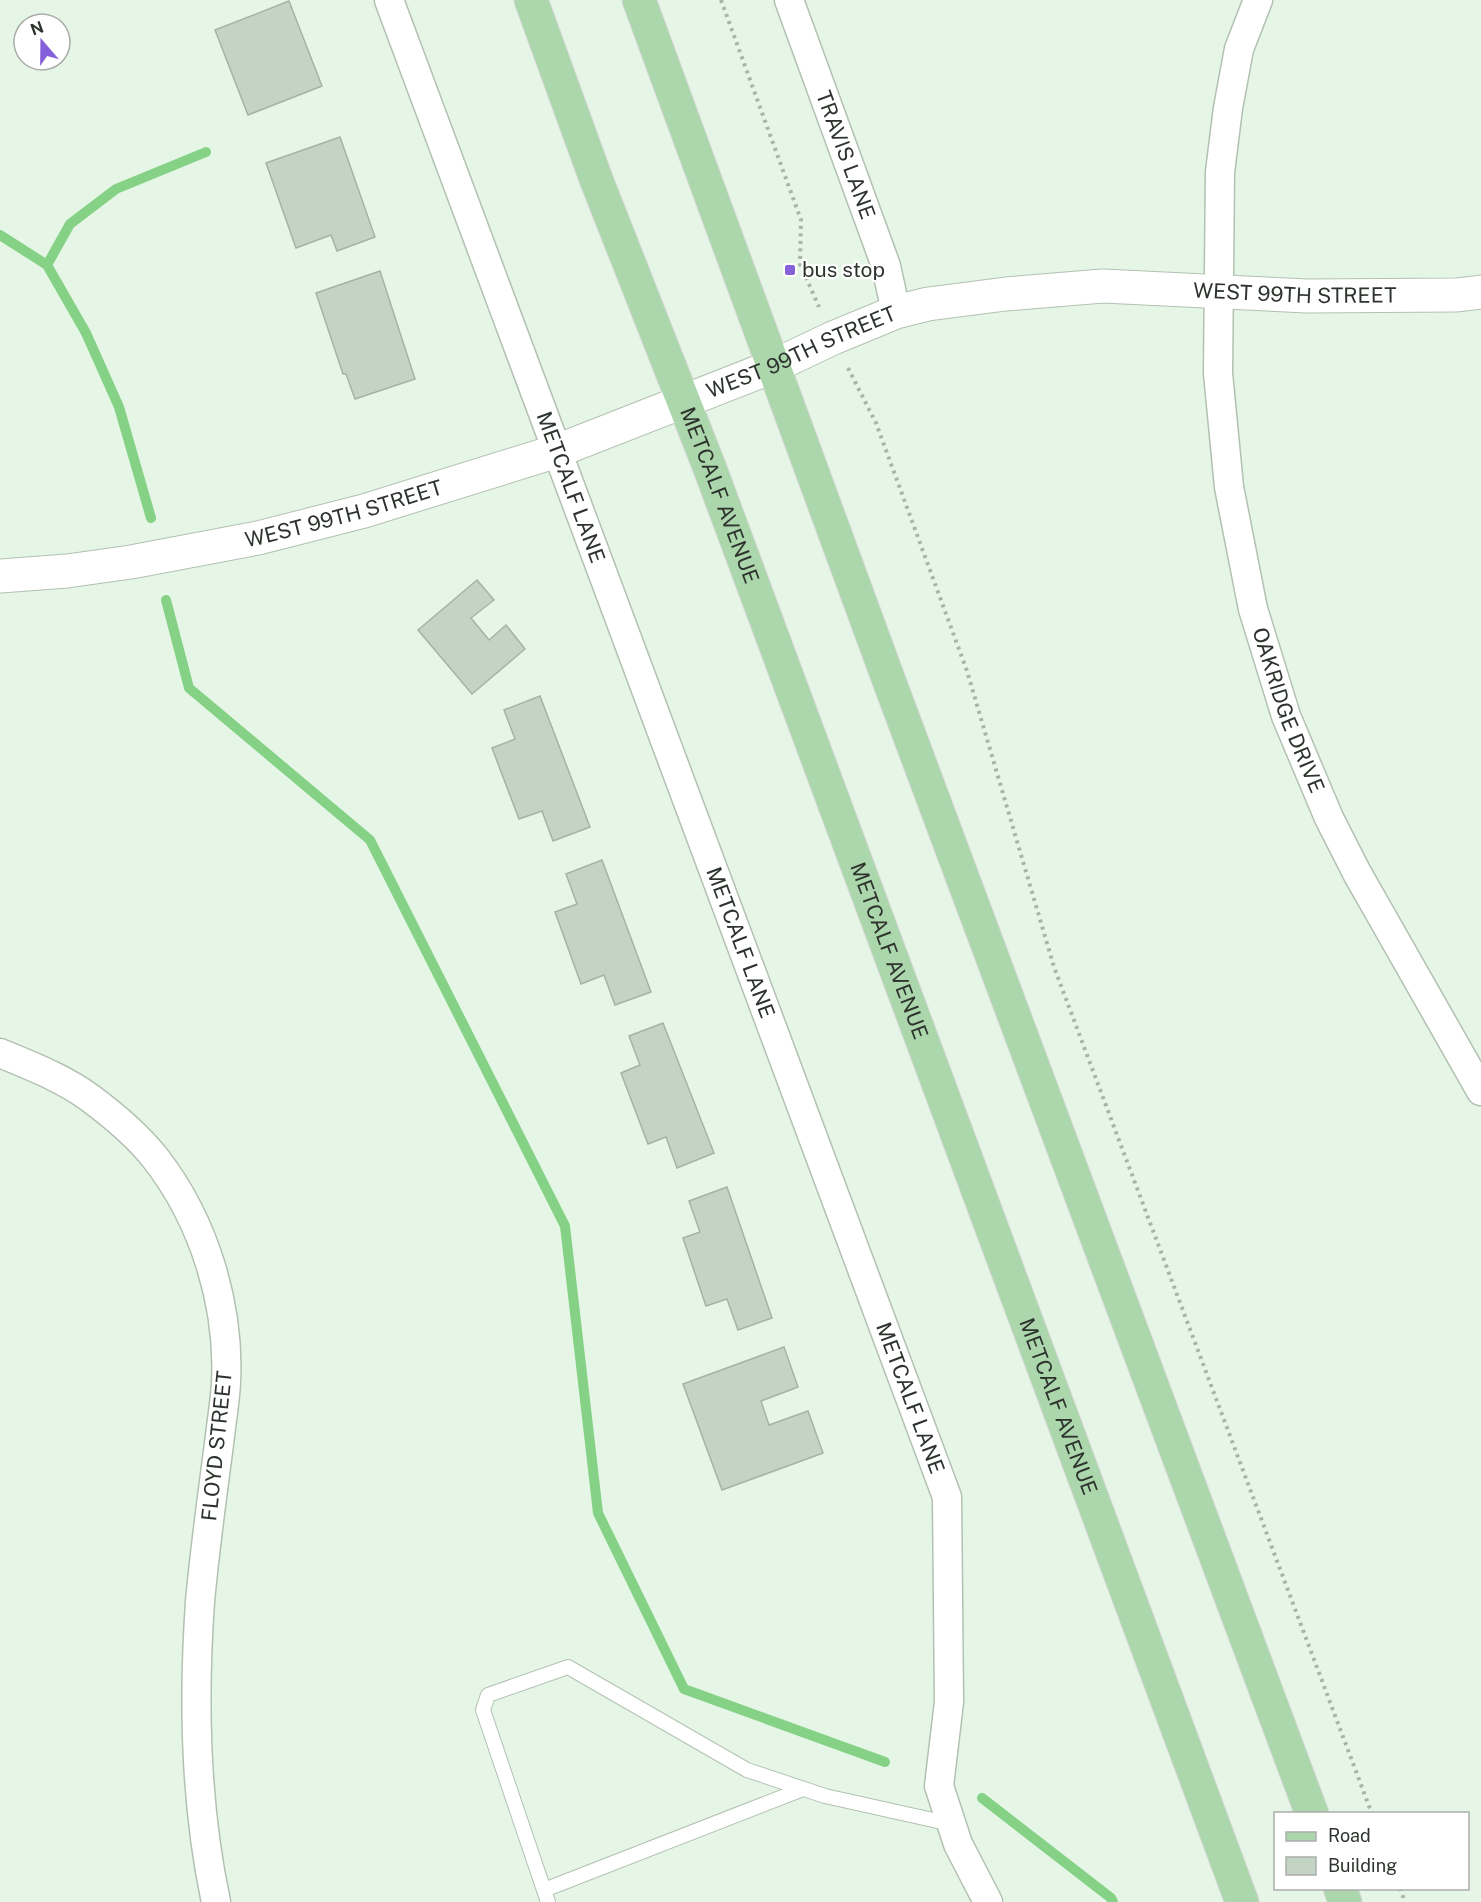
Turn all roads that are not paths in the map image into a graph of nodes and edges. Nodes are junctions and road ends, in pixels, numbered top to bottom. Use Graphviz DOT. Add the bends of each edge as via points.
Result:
graph roads {
  1 [pos="389,0"];
  2 [pos="531,0"];
  3 [pos="639,0"];
  4 [pos="789,0"];
  5 [pos="1258,0"];
  6 [pos="1219,291"];
  7 [pos="1481,292"];
  8 [pos="896,312"];
  9 [pos="774,366"];
  10 [pos="684,403"];
  11 [pos="557,451"];
  12 [pos="0,576"];
  13 [pos="0,1053"];
  14 [pos="1481,1091"];
  15 [pos="803,1789"];
  16 [pos="1311,1812"];
  17 [pos="951,1824"];
  18 [pos="546,1896"];
  19 [pos="216,1902"];
  20 [pos="988,1902"];
  21 [pos="1242,1902"];
  1 -- 11 [label="street, METCALF LANE"];
  2 -- 10 [label="main road, METCALF AVENUE"];
  3 -- 9 [label="main road"];
  4 -- 8 [label="street, TRAVIS LANE" via="885,266"];
  5 -- 6 [label="street, OAKRIDGE DRIVE" via="1239,49 1228,108 1220,172"];
  6 -- 7 [label="street, WEST 99TH STREET" via="1308,296"];
  6 -- 8 [label="street, WEST 99TH STREET" via="1103,286 939,302"];
  6 -- 14 [label="street, OAKRIDGE DRIVE" via="1218,373 1229,487 1252,609 1286,716 1329,818"];
  8 -- 9 [label="street, WEST 99TH STREET"];
  9 -- 10 [label="street, WEST 99TH STREET"];
  9 -- 16 [label="main road"];
  10 -- 11 [label="street, WEST 99TH STREET"];
  10 -- 21 [label="main road, METCALF AVENUE"];
  11 -- 12 [label="street, WEST 99TH STREET" via="364,511 258,538 131,562"];
  11 -- 17 [label="street, METCALF LANE" via="947,1497 949,1702 939,1786"];
  13 -- 19 [label="street, FLOYD STREET" via="89,1097 134,1135 178,1193 215,1277 223,1310 226,1383 200,1600 196,1671 198,1762"];
  15 -- 17 [label="lane"];
  15 -- 18 [label="lane"];
  15 -- 18 [label="lane" via="747,1770 568,1667 488,1695 483,1710"];
  17 -- 20 [label="street, METCALF LANE"];
}
